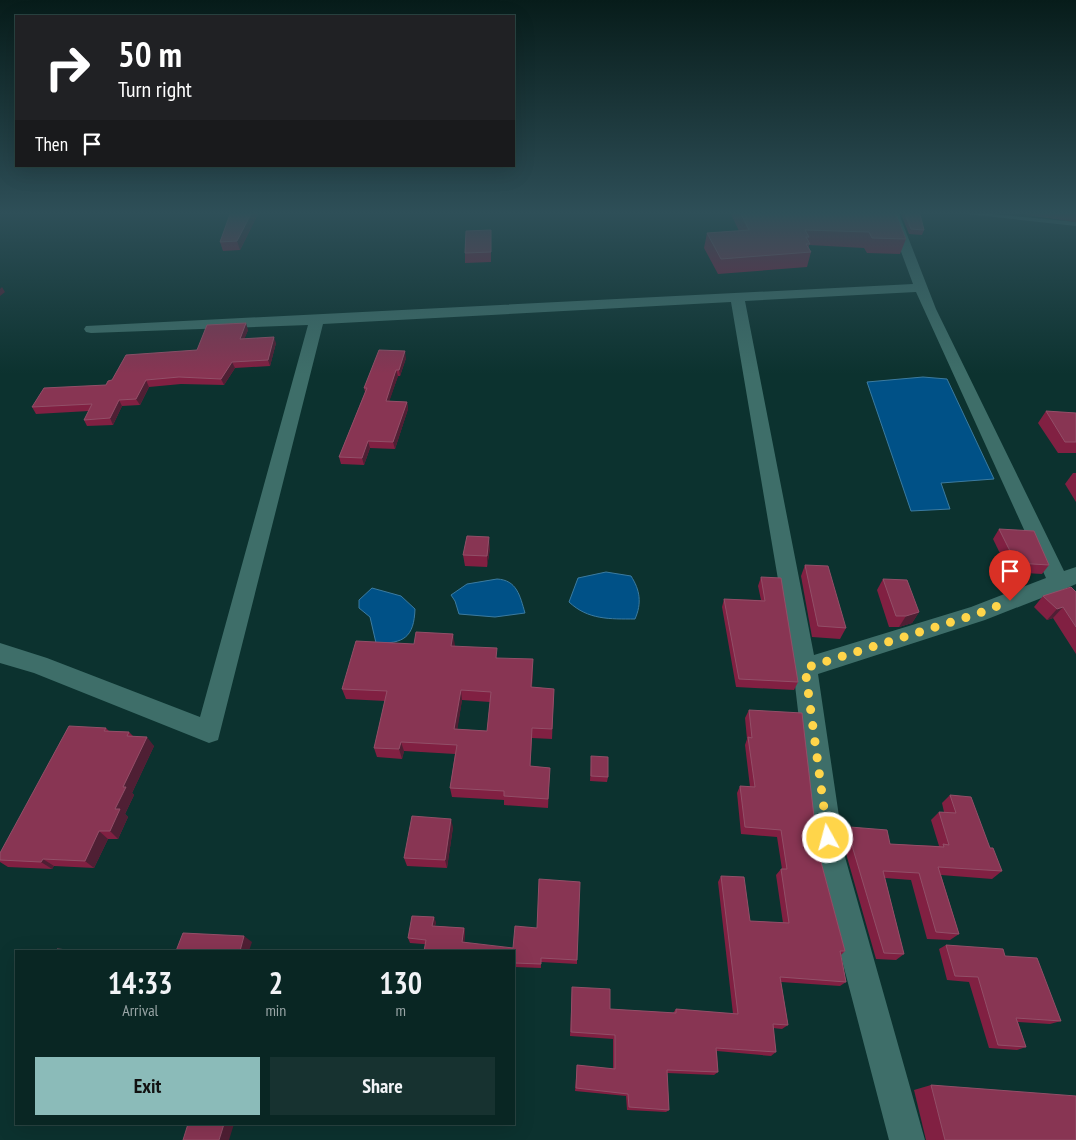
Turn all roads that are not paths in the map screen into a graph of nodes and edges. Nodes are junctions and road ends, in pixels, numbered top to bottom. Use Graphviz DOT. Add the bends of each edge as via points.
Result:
graph roads {
  1 [pos="913,267"];
  2 [pos="921,288"];
  3 [pos="738,297"];
  4 [pos="317,320"];
  5 [pos="91,329"];
  6 [pos="1067,578"];
  7 [pos="0,653"];
  8 [pos="805,668"];
  9 [pos="907,1140"];
  1 -- 2 [label="street"];
  2 -- 3 [label="street"];
  2 -- 6 [label="street"];
  3 -- 4 [label="street"];
  3 -- 8 [label="street"];
  4 -- 5 [label="street"];
  4 -- 7 [label="street" via="209,732 39,665"];
  6 -- 8 [label="street" via="977,614"];
  8 -- 9 [label="street" via="830,857"];
}
